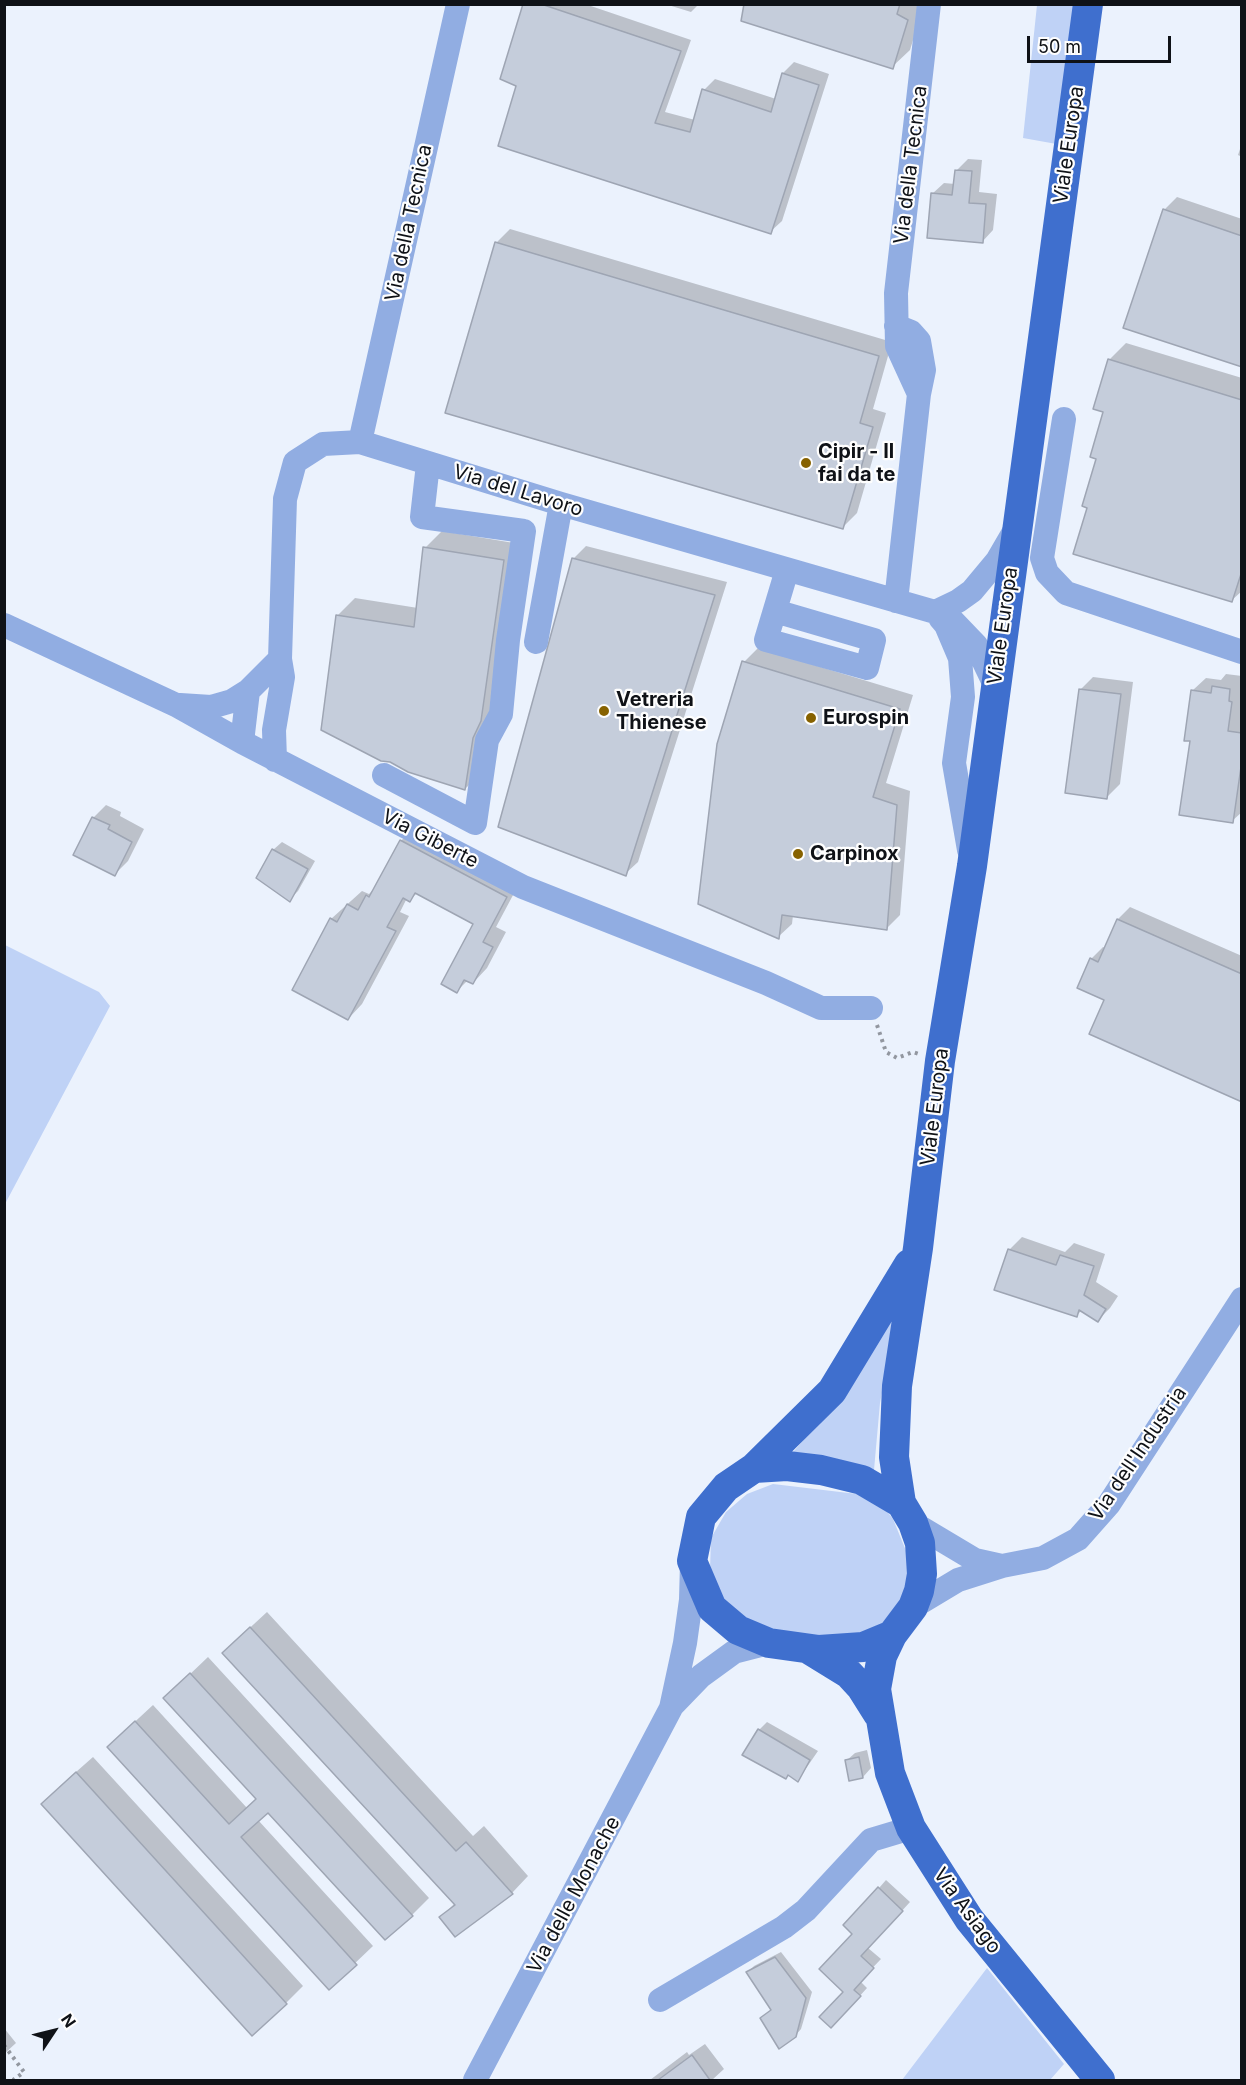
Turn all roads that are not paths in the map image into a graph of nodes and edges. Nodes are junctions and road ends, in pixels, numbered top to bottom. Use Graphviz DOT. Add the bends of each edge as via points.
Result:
graph roads {
  1 [pos="458,4"];
  2 [pos="929,4"];
  3 [pos="1088,4"];
  4 [pos="1064,418"];
  5 [pos="360,442"];
  6 [pos="428,464"];
  7 [pos="561,504"];
  8 [pos="1016,527"];
  9 [pos="787,570"];
  10 [pos="896,601"];
  11 [pos="775,611"];
  12 [pos="935,612"];
  13 [pos="4,625"];
  14 [pos="536,642"];
  15 [pos="1242,652"];
  16 [pos="280,659"];
  17 [pos="995,686"];
  18 [pos="248,692"];
  19 [pos="176,705"];
  20 [pos="278,712"];
  21 [pos="242,742"];
  22 [pos="275,760"];
  23 [pos="384,775"];
  24 [pos="972,866"];
  25 [pos="871,1008"];
  26 [pos="918,1248"];
  27 [pos="1242,1299"];
  28 [pos="754,1468"];
  29 [pos="907,1513"];
  30 [pos="692,1561"];
  31 [pos="1002,1566"];
  32 [pos="913,1608"];
  33 [pos="892,1635"];
  34 [pos="769,1642"];
  35 [pos="805,1648"];
  36 [pos="671,1708"];
  37 [pos="879,1717"];
  38 [pos="912,1828"];
  39 [pos="660,2000"];
  40 [pos="475,2080"];
  41 [pos="1100,2080"];
  1 -- 5 [label="street, Via della Tecnica"];
  2 -- 10 [label="street, Via della Tecnica" via="896,293 897,346 919,394"];
  3 -- 8 [label="main road, Viale Europa"];
  4 -- 15 [label="street" via="1042,558 1047,573 1065,593"];
  5 -- 6 [label="street, Via del Lavoro"];
  5 -- 16 [label="street, Via del Lavoro" via="323,444 296,462 285,499"];
  6 -- 7 [label="street, Via del Lavoro"];
  6 -- 23 [label="street" via="422,517 524,531 501,714 487,740 475,823"];
  7 -- 9 [label="street, Via del Lavoro"];
  7 -- 14 [label="street"];
  8 -- 12 [label="street" via="997,561 972,591"];
  8 -- 17 [label="main road, Viale Europa"];
  9 -- 10 [label="street, Via del Lavoro"];
  9 -- 11 [label="street"];
  10 -- 12 [label="street, Via del Lavoro"];
  12 -- 17 [label="street, Via del Lavoro" via="952,620 976,645"];
  12 -- 24 [label="street" via="960,658 963,697 954,763"];
  13 -- 19 [label="street, Via Giberte"];
  16 -- 18 [label="street"];
  16 -- 20 [label="street, Via del Lavoro" via="283,677"];
  17 -- 24 [label="main road, Viale Europa"];
  18 -- 19 [label="street" via="211,707"];
  18 -- 21 [label="street"];
  19 -- 21 [label="street, Via Giberte"];
  20 -- 21 [label="street" via="267,730"];
  20 -- 22 [label="street, Via del Lavoro"];
  21 -- 22 [label="street, Via Giberte"];
  22 -- 25 [label="street, Via Giberte" via="523,887 821,1008"];
  24 -- 26 [label="main road, Viale Europa" via="940,1061"];
  26 -- 28 [label="main road" via="832,1391"];
  26 -- 29 [label="main road, Viale Europa" via="897,1386 894,1457"];
  27 -- 31 [label="street, Via dell'Industria" via="1109,1504 1078,1539 1043,1558"];
  28 -- 29 [label="main road" via="787,1466 862,1480"];
  28 -- 30 [label="main road" via="726,1487 701,1517"];
  29 -- 31 [label="street, Via dell'Industria" via="975,1560"];
  29 -- 32 [label="main road" via="922,1558"];
  30 -- 34 [label="main road" via="712,1608 738,1630"];
  30 -- 36 [label="street" via="685,1643"];
  31 -- 32 [label="street, Via dell'Industria" via="958,1580"];
  32 -- 33 [label="main road"];
  33 -- 35 [label="main road" via="847,1650"];
  33 -- 37 [label="main road" via="882,1656 876,1689"];
  34 -- 35 [label="main road"];
  34 -- 36 [label="street" via="734,1652 701,1676"];
  35 -- 37 [label="main road" via="849,1674"];
  36 -- 40 [label="street, Via delle Monache"];
  37 -- 38 [label="main road, Via Asiago" via="890,1773"];
  38 -- 39 [label="street" via="871,1840 784,1927"];
  38 -- 41 [label="main road, Via Asiago" via="969,1919"];
}
